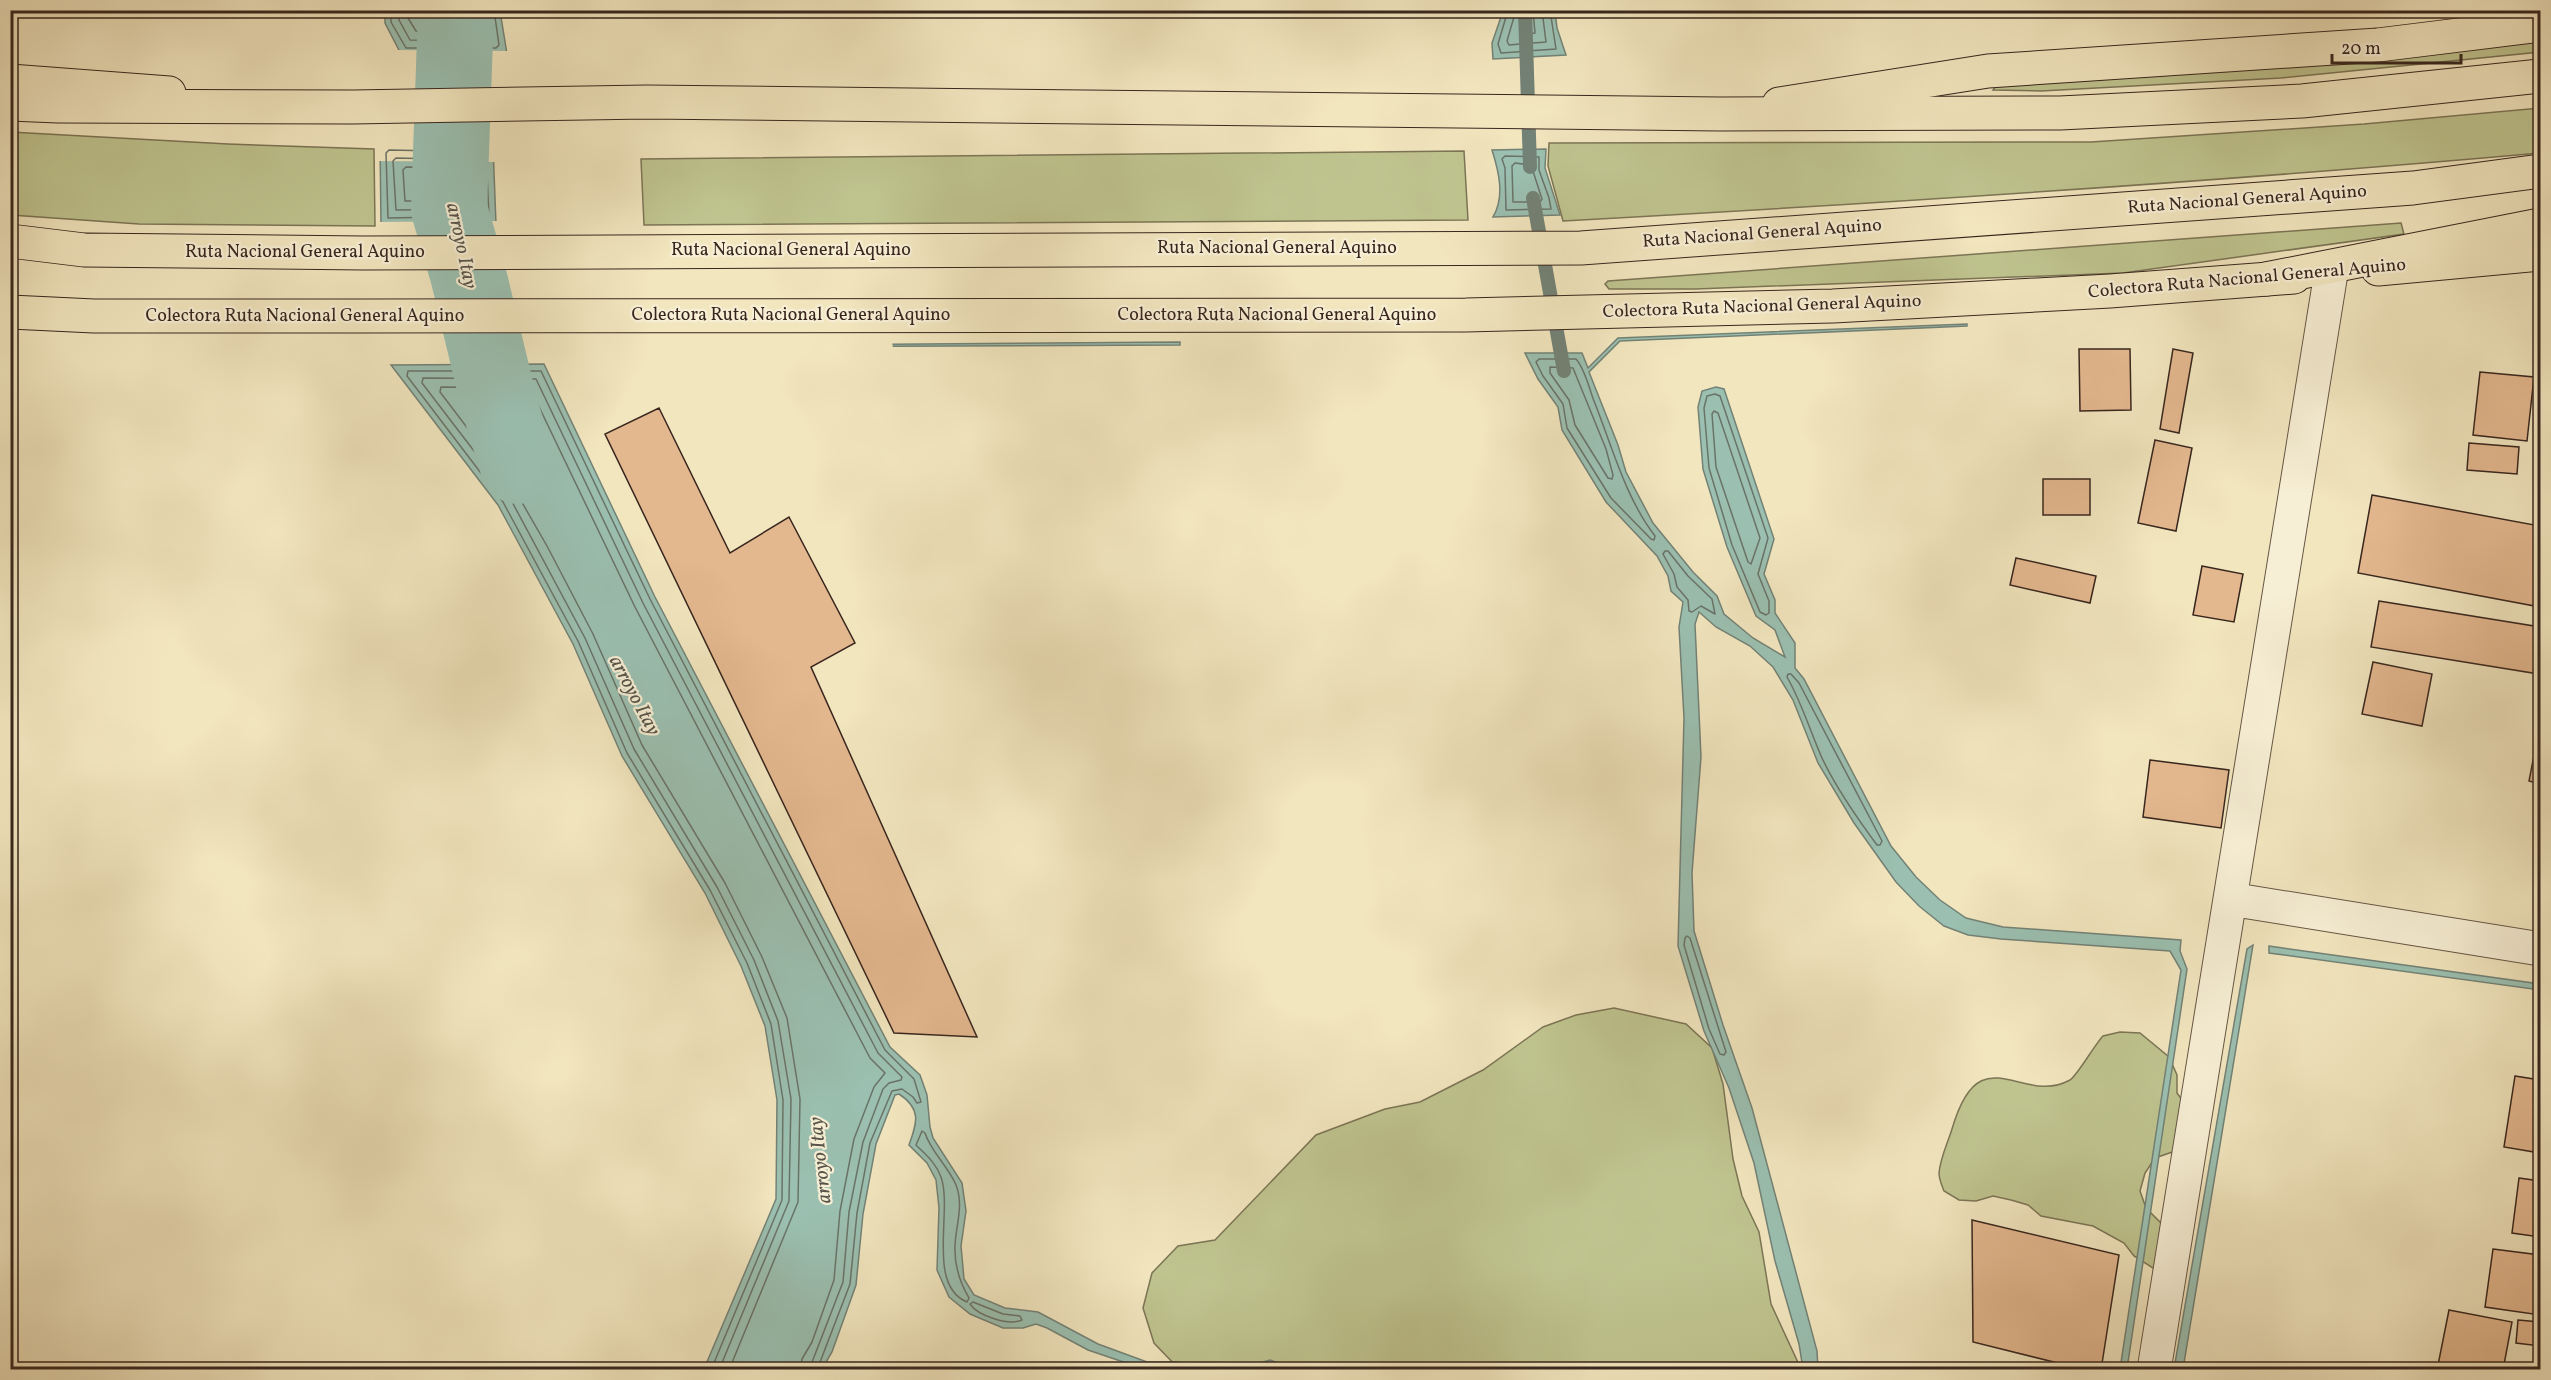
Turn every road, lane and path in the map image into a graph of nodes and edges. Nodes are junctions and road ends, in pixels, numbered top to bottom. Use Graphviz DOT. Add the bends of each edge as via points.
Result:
graph roads {
  1 [pos="2541,25"];
  2 [pos="2541,76"];
  3 [pos="10,81"];
  4 [pos="10,104"];
  5 [pos="353,107"];
  6 [pos="1720,114"];
  7 [pos="2541,171"];
  8 [pos="2541,225"];
  9 [pos="10,241"];
  10 [pos="2541,254"];
  11 [pos="2331,273"];
  12 [pos="2266,279"];
  13 [pos="10,312"];
  14 [pos="2230,899"];
  15 [pos="2541,949"];
  16 [pos="2154,1370"];
  1 -- 6 [label="main road" via="2378,45 1988,71"];
  2 -- 6 [label="main road" via="2302,100 2060,113"];
  3 -- 5 [label="main road"];
  4 -- 5 [label="main road"];
  5 -- 6 [label="main road" via="647,102"];
  7 -- 9 [label="main road, Ruta Nacional General Aquino" via="2413,188 1581,248 363,253 84,250"];
  8 -- 12 [label="main road"];
  10 -- 11 [label="main road, Colectora Ruta Nacional General Aquino"];
  11 -- 12 [label="main road, Colectora Ruta Nacional General Aquino"];
  11 -- 14 [label="street"];
  12 -- 13 [label="main road, Colectora Ruta Nacional General Aquino" via="1891,303 1466,315 105,316"];
  14 -- 15 [label="street"];
  14 -- 16 [label="street"];
}
